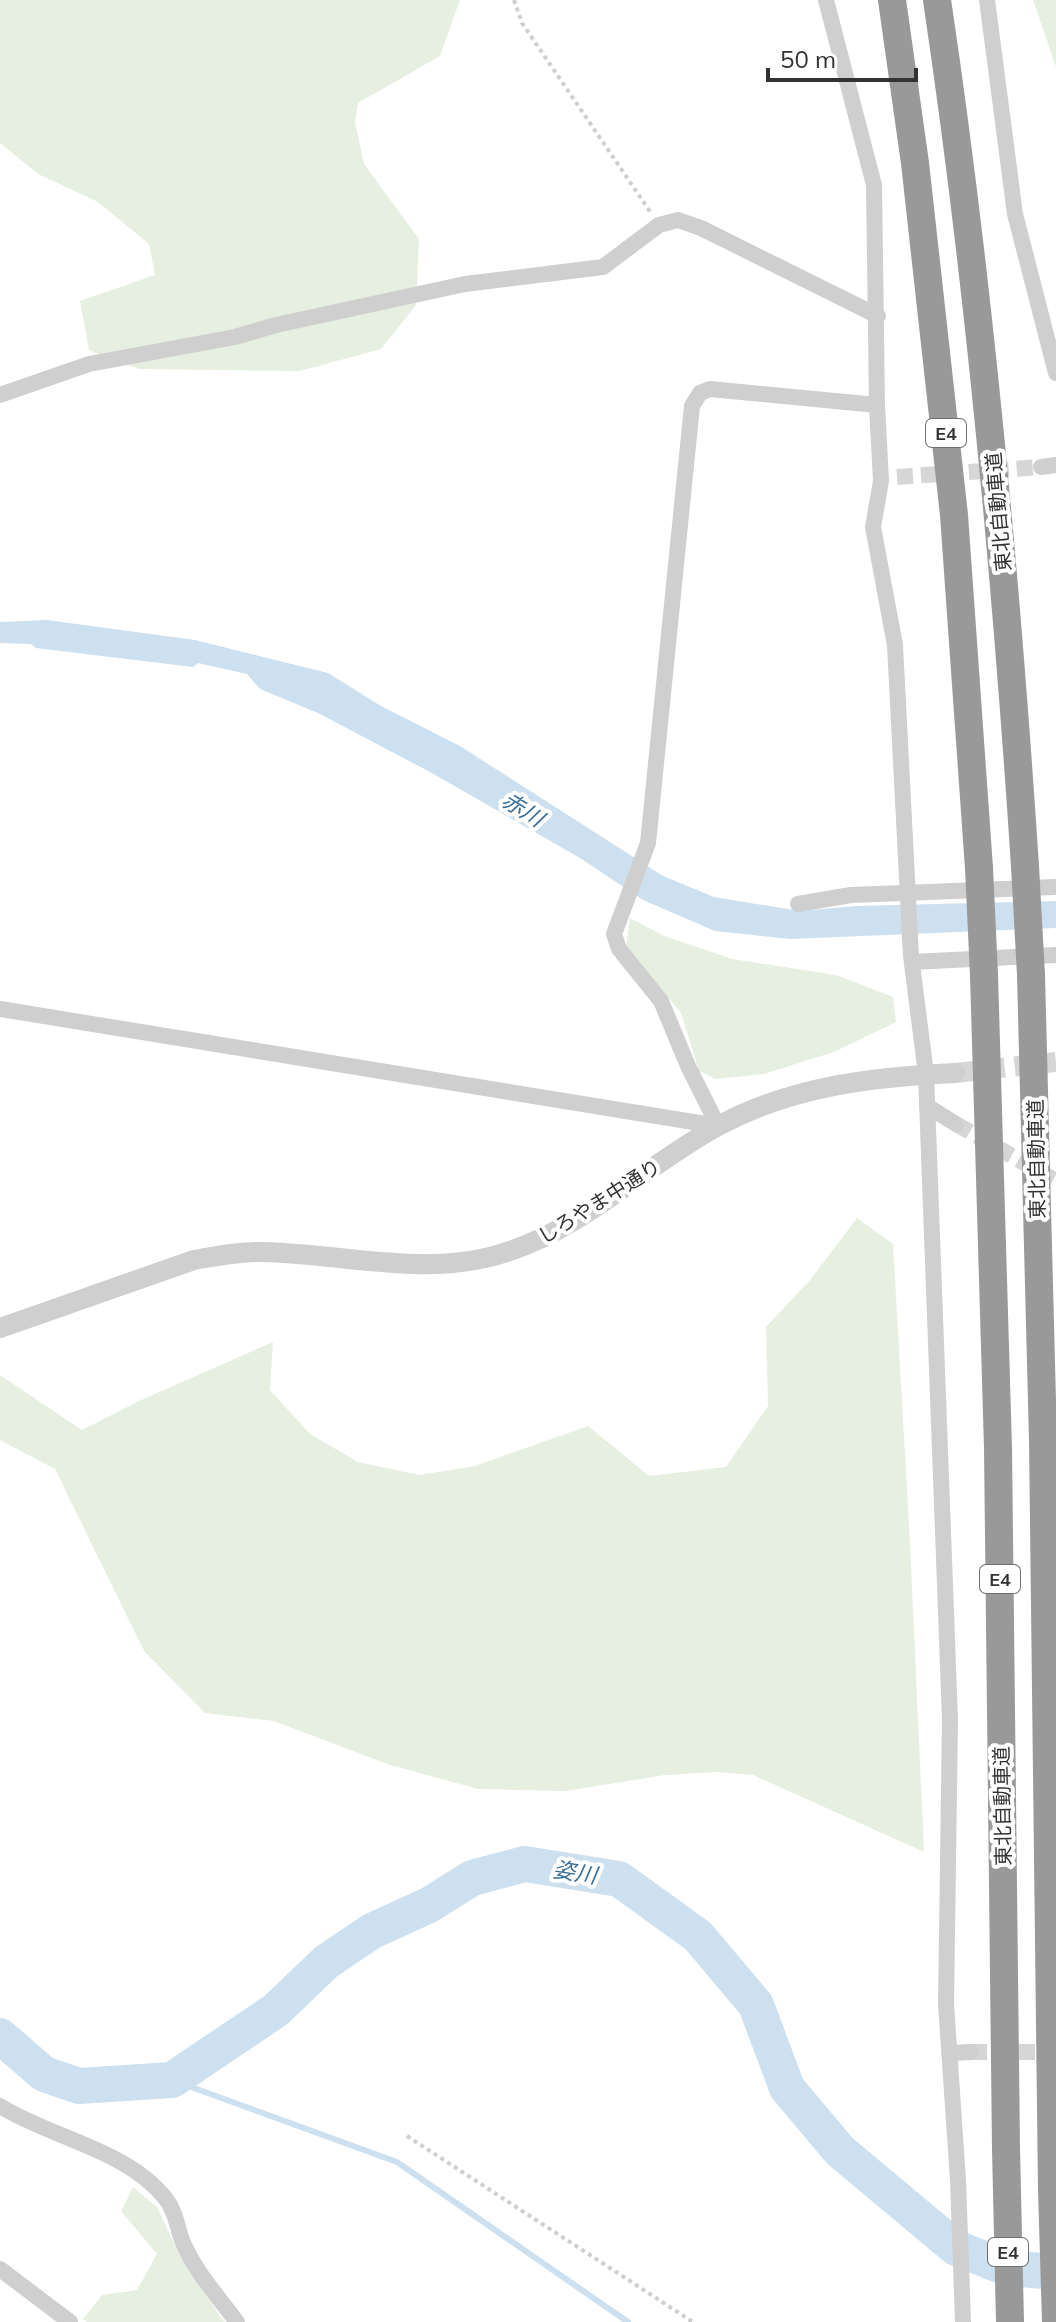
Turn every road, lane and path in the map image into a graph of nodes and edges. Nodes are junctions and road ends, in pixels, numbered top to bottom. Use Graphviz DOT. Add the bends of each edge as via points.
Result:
graph roads {
  1 [pos="514,0"];
  2 [pos="826,0"];
  3 [pos="892,0"];
  4 [pos="937,0"];
  5 [pos="987,0"];
  6 [pos="659,225"];
  7 [pos="878,316"];
  8 [pos="1056,373"];
  9 [pos="0,395"];
  10 [pos="877,405"];
  11 [pos="1056,887"];
  12 [pos="908,895"];
  13 [pos="798,904"];
  14 [pos="1056,955"];
  15 [pos="912,959"];
  16 [pos="0,1009"];
  17 [pos="955,1073"];
  18 [pos="926,1074"];
  19 [pos="927,1106"];
  20 [pos="956,1124"];
  21 [pos="718,1126"];
  22 [pos="0,1328"];
  23 [pos="971,2052"];
  24 [pos="949,2053"];
  25 [pos="0,2106"];
  26 [pos="407,2136"];
  27 [pos="0,2269"];
  28 [pos="70,2322"];
  29 [pos="237,2322"];
  30 [pos="693,2322"];
  31 [pos="963,2322"];
  32 [pos="1010,2322"];
  33 [pos="1056,2322"];
  1 -- 6 [label="path" via="522,23"];
  2 -- 7 [label="street" via="874,185"];
  3 -- 32 [label="highway, 東北自動車道 / E4, bridge" via="951,484 979,868 998,1448"];
  4 -- 33 [label="highway, 東北自動車道 / E4, bridge" via="982,339 1031,975"];
  5 -- 8 [label="street" via="1015,214"];
  6 -- 7 [label="street" via="678,220 701,228"];
  6 -- 9 [label="street" via="603,267 465,284 89,364"];
  7 -- 10 [label="street"];
  10 -- 12 [label="street" via="889,479 873,527 895,645"];
  10 -- 21 [label="street" via="710,389 692,406 648,843 614,934 619,949 661,1001"];
  11 -- 12 [label="street"];
  12 -- 13 [label="street" via="851,895"];
  12 -- 15 [label="street"];
  14 -- 15 [label="street"];
  15 -- 18 [label="street"];
  16 -- 21 [label="street"];
  17 -- 18 [label="street, しろやま中通り"];
  18 -- 19 [label="street"];
  18 -- 21 [label="street, しろやま中通り" via="801,1092"];
  19 -- 20 [label="street"];
  19 -- 24 [label="street" via="950,1720"];
  21 -- 22 [label="street, しろやま中通り" via="541,1240 505,1253 428,1265 228,1254 194,1260"];
  23 -- 24 [label="street"];
  24 -- 31 [label="street"];
  25 -- 29 [label="street" via="141,2175 166,2199 184,2246"];
  26 -- 30 [label="path"];
  27 -- 28 [label="street"];
}
